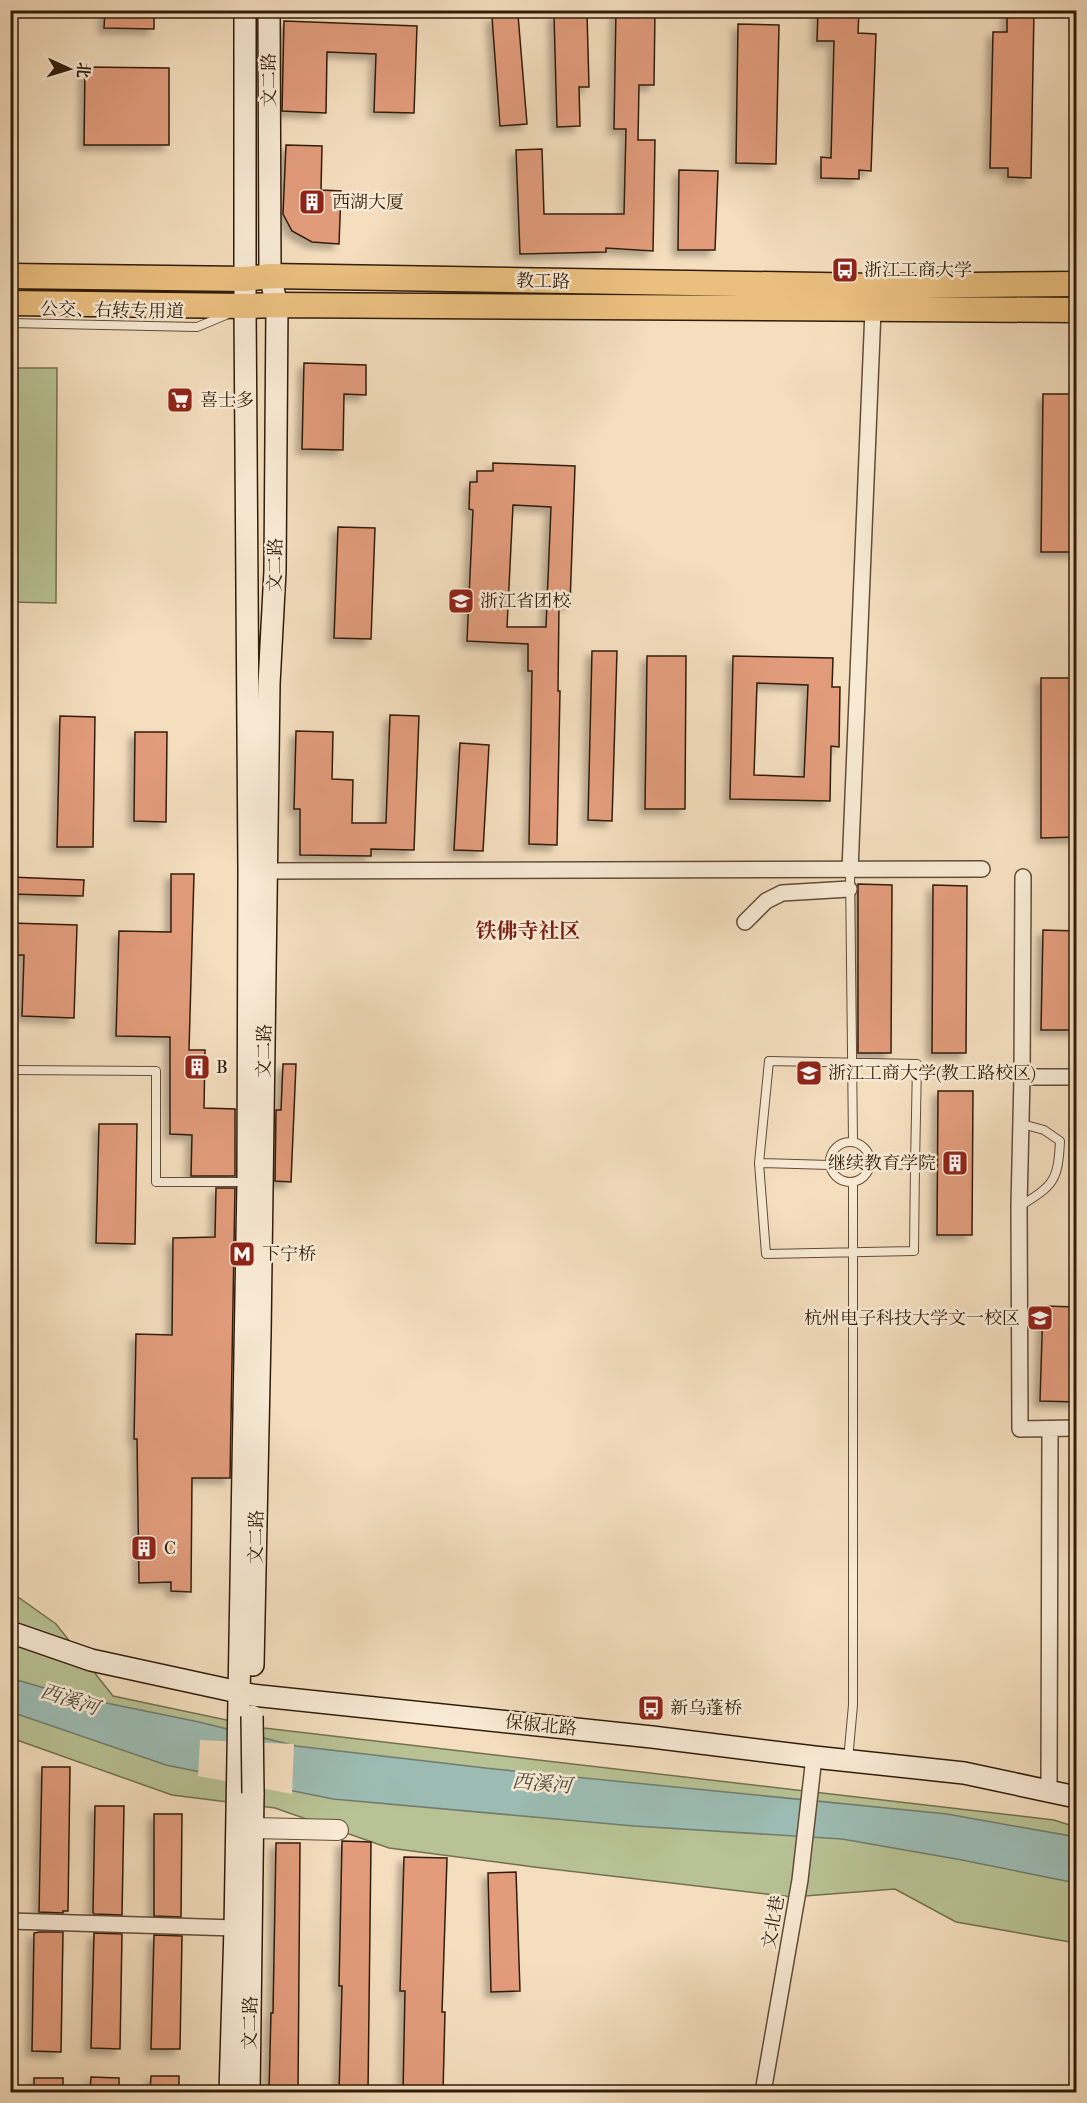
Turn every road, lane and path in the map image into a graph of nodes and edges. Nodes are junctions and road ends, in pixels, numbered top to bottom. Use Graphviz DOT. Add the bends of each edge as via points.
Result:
graph roads {
  1 [pos="245,10"];
  2 [pos="269,10"];
  3 [pos="10,276"];
  4 [pos="270,276"];
  5 [pos="246,279"];
  6 [pos="1077,284"];
  7 [pos="10,303"];
  8 [pos="277,305"];
  9 [pos="245,306"];
  10 [pos="873,310"];
  11 [pos="1077,310"];
  12 [pos="10,323"];
  13 [pos="982,869"];
  14 [pos="850,870"];
  15 [pos="258,871"];
  16 [pos="1023,877"];
  17 [pos="849,889"];
  18 [pos="745,922"];
  19 [pos="852,1063"];
  20 [pos="10,1070"];
  21 [pos="1022,1077"];
  22 [pos="1077,1077"];
  23 [pos="1022,1124"];
  24 [pos="853,1142"];
  25 [pos="759,1163"];
  26 [pos="871,1164"];
  27 [pos="830,1165"];
  28 [pos="915,1165"];
  29 [pos="248,1182"];
  30 [pos="853,1183"];
  31 [pos="1019,1206"];
  32 [pos="853,1252"];
  33 [pos="1077,1428"];
  34 [pos="1050,1429"];
  35 [pos="10,1632"];
  36 [pos="245,1705"];
  37 [pos="814,1757"];
  38 [pos="848,1761"];
  39 [pos="1048,1790"];
  40 [pos="245,1792"];
  41 [pos="1077,1797"];
  42 [pos="254,1828"];
  43 [pos="338,1830"];
  44 [pos="10,1921"];
  45 [pos="235,1928"];
  46 [pos="230,2092"];
  47 [pos="249,2092"];
  48 [pos="763,2092"];
  1 -- 5 [label="main road, 文二路"];
  2 -- 4 [label="main road, 文二路"];
  3 -- 5 [label="main road, 教工路"];
  4 -- 5 [label="main road, 教工路"];
  4 -- 6 [label="main road, 教工路" via="877,286"];
  4 -- 8 [label="main road, 文二路"];
  5 -- 9 [label="main road, 文二路"];
  7 -- 9 [label="main road, 教工路"];
  8 -- 9 [label="main road, 教工路"];
  8 -- 10 [label="main road, 教工路"];
  8 -- 15 [label="main road, 文二路" via="275,571"];
  9 -- 12 [label="lane, 公交、右转专用道" via="197,327"];
  9 -- 15 [label="main road, 文二路"];
  10 -- 11 [label="main road, 教工路"];
  10 -- 14 [label="street"];
  13 -- 14 [label="street"];
  14 -- 15 [label="street"];
  14 -- 17 [label="lane"];
  15 -- 29 [label="main road, 文二路"];
  15 -- 36 [label="main road, 文二路" via="259,1381"];
  16 -- 21 [label="street"];
  17 -- 18 [label="street" via="782,893 765,901"];
  17 -- 19 [label="lane"];
  19 -- 24 [label="lane"];
  19 -- 25 [label="lane" via="769,1061"];
  19 -- 28 [label="lane" via="917,1064"];
  20 -- 29 [label="lane" via="156,1071 156,1182"];
  21 -- 22 [label="street"];
  21 -- 23 [label="street"];
  23 -- 31 [label="street"];
  23 -- 31 [label="lane" via="1044,1130 1060,1141 1058,1169 1045,1191"];
  24 -- 26 [label="lane" via="864,1147"];
  24 -- 27 [label="lane" via="836,1148"];
  25 -- 27 [label="lane"];
  25 -- 32 [label="lane" via="766,1254"];
  26 -- 28 [label="lane"];
  26 -- 30 [label="lane" via="865,1176"];
  27 -- 30 [label="lane" via="836,1177"];
  28 -- 32 [label="lane" via="914,1251"];
  29 -- 36 [label="main road, 文二路"];
  30 -- 32 [label="lane"];
  31 -- 34 [label="street" via="1020,1429"];
  32 -- 38 [label="lane" via="853,1705"];
  33 -- 34 [label="street"];
  34 -- 39 [label="street"];
  35 -- 36 [label="main road, 保俶北路"];
  36 -- 37 [label="main road, 保俶北路" via="652,1737"];
  36 -- 40 [label="main road, 文二路, bridge"];
  37 -- 38 [label="main road, 保俶北路"];
  37 -- 48 [label="street, 文北巷" via="800,1880"];
  38 -- 39 [label="main road, 保俶北路" via="964,1773"];
  39 -- 41 [label="main road, 保俶北路"];
  40 -- 42 [label="main road, 文二路"];
  40 -- 45 [label="main road, 文二路"];
  42 -- 43 [label="street"];
  42 -- 47 [label="main road, 文二路"];
  44 -- 45 [label="street"];
  45 -- 46 [label="main road, 文二路"];
}
